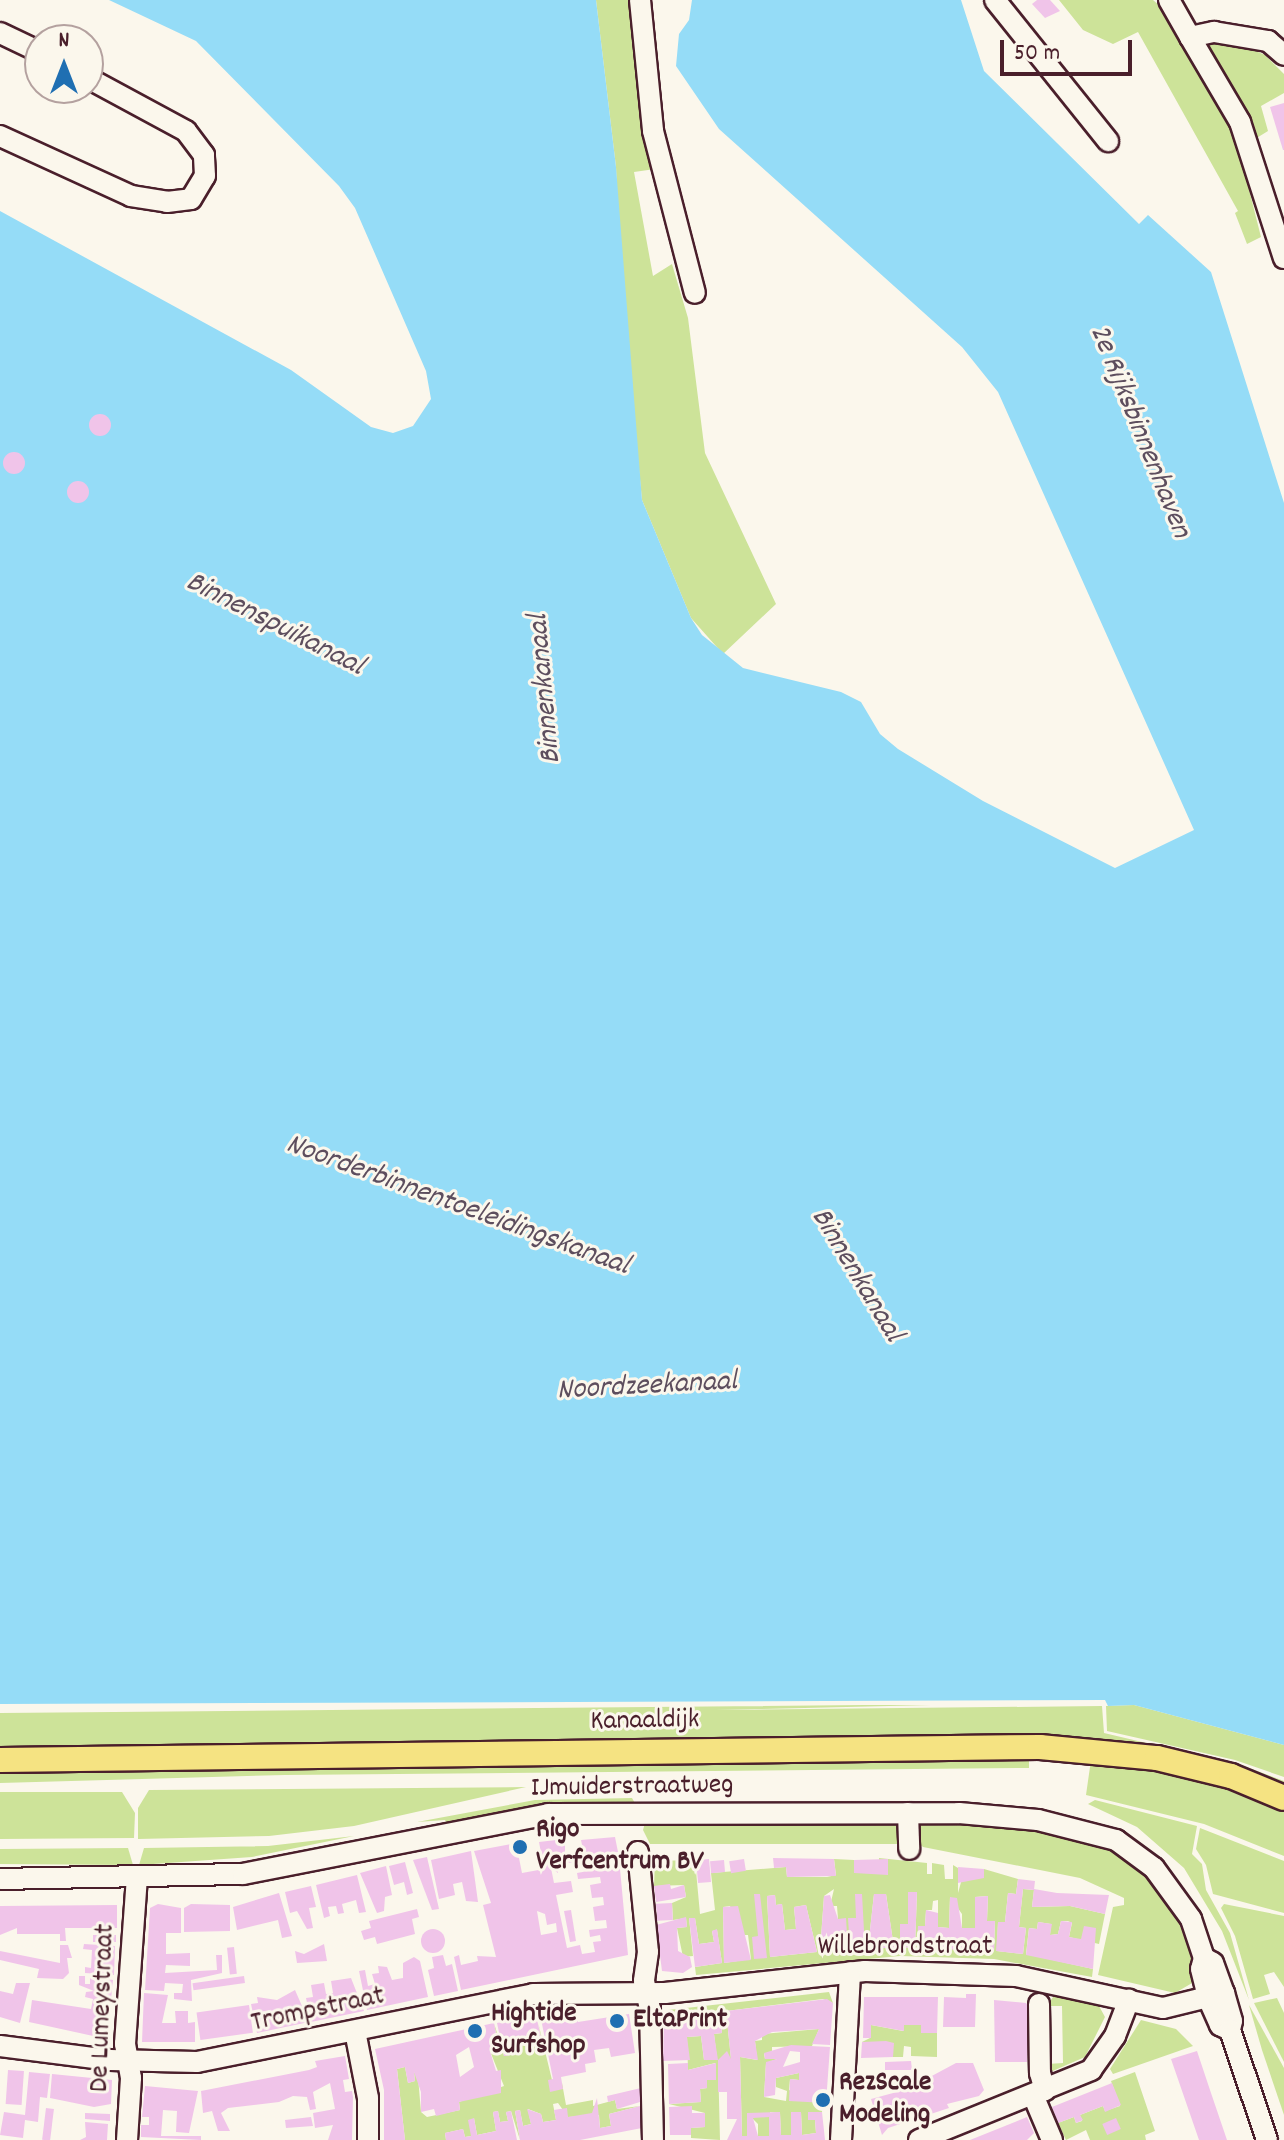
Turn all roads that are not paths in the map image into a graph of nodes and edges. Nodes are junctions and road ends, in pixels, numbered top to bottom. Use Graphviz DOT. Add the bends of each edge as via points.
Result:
graph roads {
  1 [pos="640,0"];
  2 [pos="995,0"];
  3 [pos="1169,0"];
  4 [pos="0,33"];
  5 [pos="1190,37"];
  6 [pos="24,44"];
  7 [pos="1284,55"];
  8 [pos="104,87"];
  9 [pos="0,136"];
  10 [pos="1108,141"];
  11 [pos="1284,258"];
  12 [pos="695,293"];
  13 [pos="0,1760"];
  14 [pos="1284,1798"];
  15 [pos="908,1813"];
  16 [pos="909,1849"];
  17 [pos="638,1852"];
  18 [pos="137,1878"];
  19 [pos="0,1879"];
  20 [pos="850,1972"];
  21 [pos="645,1993"];
  22 [pos="1216,1995"];
  23 [pos="1129,2000"];
  24 [pos="1039,2004"];
  25 [pos="355,2031"];
  26 [pos="0,2046"];
  27 [pos="128,2062"];
  28 [pos="1039,2093"];
  29 [pos="127,2140"];
  30 [pos="368,2140"];
  31 [pos="653,2140"];
  32 [pos="841,2140"];
  33 [pos="919,2140"];
  34 [pos="1052,2140"];
  35 [pos="1267,2140"];
  1 -- 12 [label="street" via="653,131"];
  2 -- 10 [label="street"];
  3 -- 5 [label="street"];
  4 -- 6 [label="street"];
  5 -- 7 [label="street" via="1214,32 1268,41"];
  5 -- 11 [label="street" via="1240,122"];
  8 -- 9 [label="street" via="186,131 204,155 205,165 205,176 191,199 167,202 131,196"];
  13 -- 14 [label="main road, Kanaaldijk" via="1040,1747 1157,1758 1231,1776"];
  15 -- 16 [label="street"];
  15 -- 18 [label="street, IJmuiderstraatweg" via="548,1814 243,1874"];
  15 -- 22 [label="street, IJmuiderstraatweg" via="1038,1820 1116,1840 1137,1852 1191,1919 1204,1958 1201,1969"];
  17 -- 21 [label="street" via="648,1952"];
  18 -- 19 [label="street, IJmuiderstraatweg"];
  18 -- 27 [label="street, De Lumeystraat"];
  20 -- 21 [label="street, Willebrordstraat"];
  20 -- 23 [label="street, Willebrordstraat" via="985,1973"];
  20 -- 32 [label="street"];
  21 -- 25 [label="street, Trompstraat" via="533,1994"];
  21 -- 31 [label="street" via="650,2009"];
  22 -- 23 [label="street, Willebrordstraat" via="1173,2008"];
  22 -- 35 [label="street" via="1220,2025 1230,2030"];
  23 -- 28 [label="street" via="1096,2066"];
  24 -- 28 [label="street"];
  25 -- 27 [label="street, Trompstraat" via="212,2060"];
  25 -- 30 [label="street" via="368,2098"];
  26 -- 27 [label="street, Trompstraat"];
  27 -- 29 [label="street, De Lumeystraat"];
  28 -- 33 [label="street"];
  28 -- 34 [label="street"];
}
